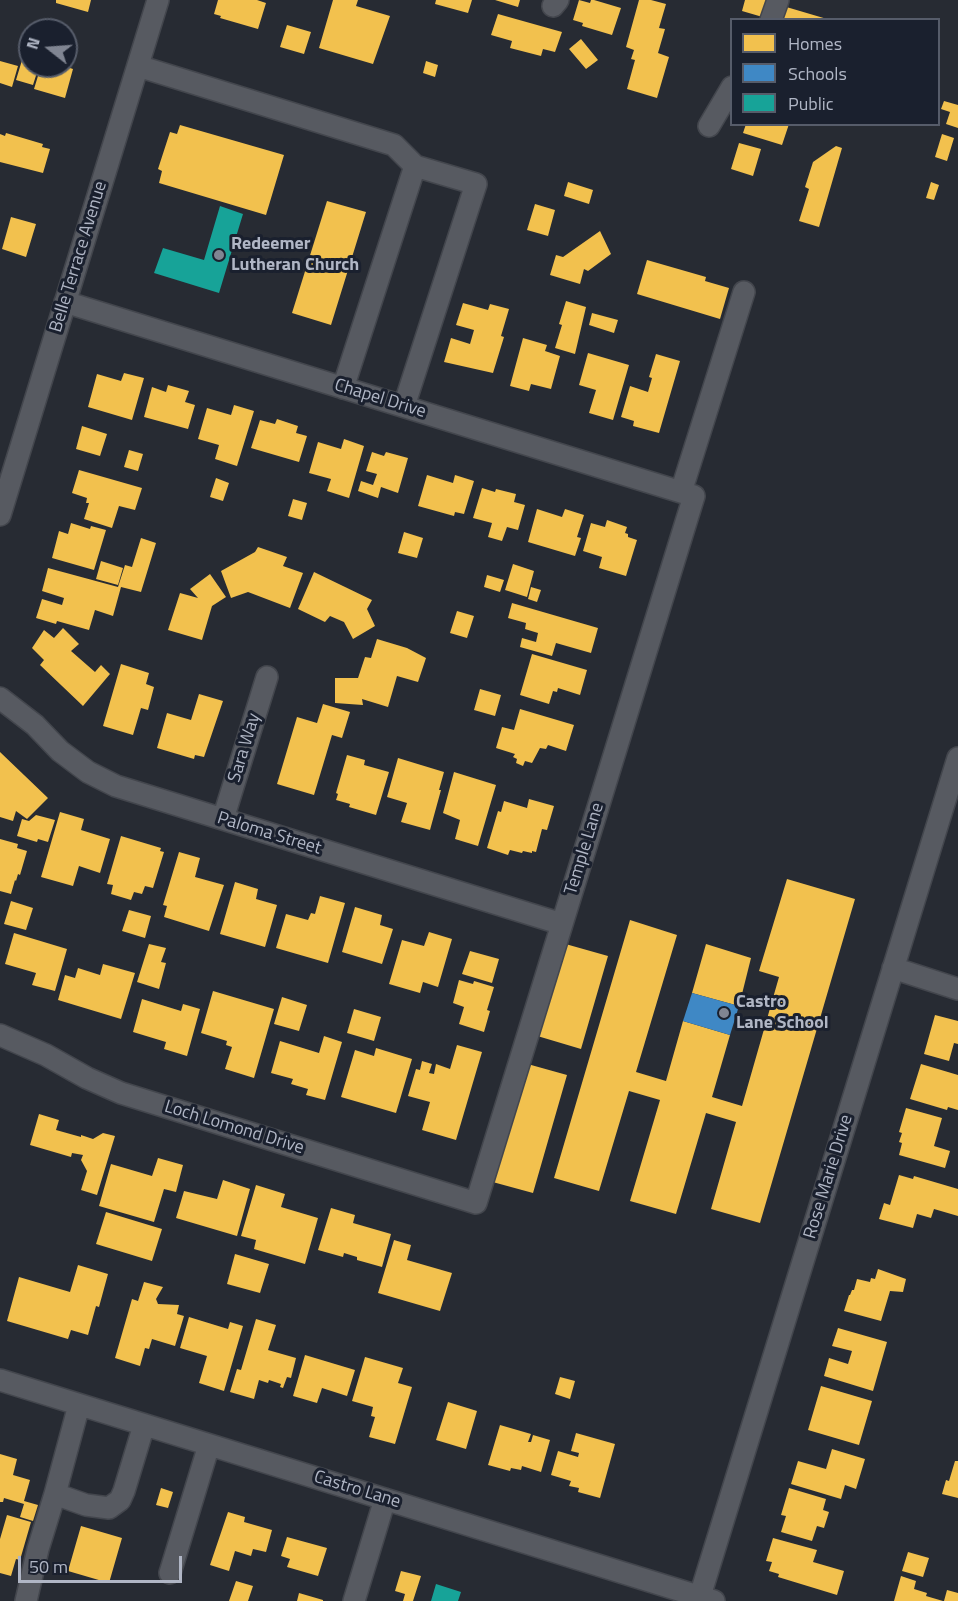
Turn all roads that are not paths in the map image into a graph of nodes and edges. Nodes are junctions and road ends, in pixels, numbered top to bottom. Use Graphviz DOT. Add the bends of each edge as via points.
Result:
graph roads {
  1 [pos="158,0"];
  2 [pos="778,0"];
  3 [pos="772,18"];
  4 [pos="138,66"];
  5 [pos="730,90"];
  6 [pos="709,126"];
  7 [pos="415,166"];
  8 [pos="744,292"];
  9 [pos="65,302"];
  10 [pos="343,388"];
  11 [pos="404,406"];
  12 [pos="687,494"];
  13 [pos="0,515"];
  14 [pos="267,676"];
  15 [pos="0,698"];
  16 [pos="958,758"];
  17 [pos="223,819"];
  18 [pos="562,924"];
  19 [pos="893,968"];
  20 [pos="958,988"];
  21 [pos="0,1035"];
  22 [pos="476,1203"];
  23 [pos="0,1380"];
  24 [pos="79,1405"];
  25 [pos="144,1425"];
  26 [pos="209,1445"];
  27 [pos="55,1494"];
  28 [pos="385,1499"];
  29 [pos="170,1573"];
  30 [pos="707,1599"];
  31 [pos="26,1601"];
  32 [pos="354,1601"];
  1 -- 4 [label="street, Belle Terrace Avenue"];
  2 -- 3 [label="street"];
  4 -- 7 [label="street" via="394,146"];
  4 -- 9 [label="street, Belle Terrace Avenue"];
  5 -- 6 [label="street"];
  7 -- 10 [label="street"];
  7 -- 11 [label="street" via="476,184"];
  8 -- 12 [label="street, Temple Lane"];
  9 -- 10 [label="street, Chapel Drive"];
  9 -- 13 [label="street, Belle Terrace Avenue"];
  10 -- 11 [label="street, Chapel Drive"];
  11 -- 12 [label="street, Chapel Drive"];
  12 -- 18 [label="street, Temple Lane"];
  14 -- 17 [label="street, Sara Way"];
  15 -- 17 [label="street, Paloma Street" via="88,772 116,786"];
  16 -- 19 [label="street, Rose Marie Drive"];
  17 -- 18 [label="street, Paloma Street"];
  18 -- 22 [label="street, Temple Lane"];
  19 -- 20 [label="street"];
  19 -- 30 [label="street, Rose Marie Drive"];
  21 -- 22 [label="street, Loch Lomond Drive" via="121,1093"];
  23 -- 24 [label="street, Castro Lane"];
  24 -- 25 [label="street, Castro Lane"];
  24 -- 27 [label="street"];
  25 -- 26 [label="street, Castro Lane"];
  25 -- 27 [label="street" via="124,1491 115,1505 102,1509"];
  26 -- 28 [label="street, Castro Lane"];
  26 -- 29 [label="street"];
  27 -- 31 [label="street"];
  28 -- 30 [label="street, Castro Lane"];
  28 -- 32 [label="street"];
}
